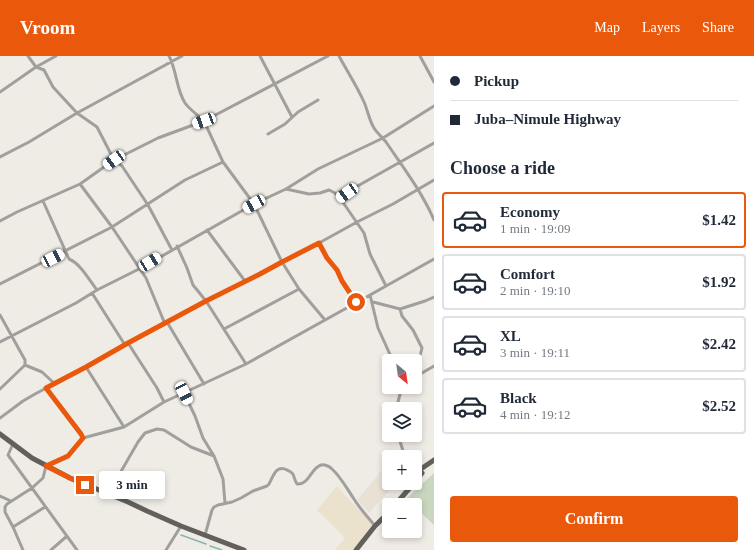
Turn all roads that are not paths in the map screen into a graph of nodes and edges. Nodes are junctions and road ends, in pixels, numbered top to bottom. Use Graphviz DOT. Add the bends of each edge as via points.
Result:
graph roads {
  1 [pos="28,56"];
  2 [pos="56,56"];
  3 [pos="169,56"];
  4 [pos="182,56"];
  5 [pos="260,56"];
  6 [pos="328,56"];
  7 [pos="339,56"];
  8 [pos="420,56"];
  9 [pos="172,62"];
  10 [pos="36,67"];
  11 [pos="433,70"];
  12 [pos="429,73"];
  13 [pos="434,82"];
  14 [pos="275,83"];
  15 [pos="0,92"];
  16 [pos="318,100"];
  17 [pos="434,106"];
  18 [pos="78,113"];
  19 [pos="292,117"];
  20 [pos="204,121"];
  21 [pos="268,134"];
  22 [pos="383,138"];
  23 [pos="434,143"];
  24 [pos="0,157"];
  25 [pos="114,160"];
  26 [pos="223,162"];
  27 [pos="400,162"];
  28 [pos="434,180"];
  29 [pos="80,184"];
  30 [pos="286,189"];
  31 [pos="417,189"];
  32 [pos="340,198"];
  33 [pos="43,201"];
  34 [pos="254,204"];
  35 [pos="148,205"];
  36 [pos="434,220"];
  37 [pos="0,221"];
  38 [pos="357,222"];
  39 [pos="112,227"];
  40 [pos="207,230"];
  41 [pos="319,243"];
  42 [pos="177,246"];
  43 [pos="172,250"];
  44 [pos="65,252"];
  45 [pos="434,259"];
  46 [pos="282,262"];
  47 [pos="139,269"];
  48 [pos="245,282"];
  49 [pos="0,284"];
  50 [pos="386,286"];
  51 [pos="299,289"];
  52 [pos="97,290"];
  53 [pos="92,293"];
  54 [pos="370,295"];
  55 [pos="434,297"];
  56 [pos="206,301"];
  57 [pos="356,302"];
  58 [pos="373,302"];
  59 [pos="400,309"];
  60 [pos="0,315"];
  61 [pos="325,320"];
  62 [pos="166,323"];
  63 [pos="224,329"];
  64 [pos="12,336"];
  65 [pos="0,342"];
  66 [pos="126,344"];
  67 [pos="390,354"];
  68 [pos="421,354"];
  69 [pos="246,364"];
  70 [pos="25,365"];
  71 [pos="434,366"];
  72 [pos="86,367"];
  73 [pos="422,373"];
  74 [pos="55,384"];
  75 [pos="204,384"];
  76 [pos="46,388"];
  77 [pos="0,389"];
  78 [pos="184,393"];
  79 [pos="164,402"];
  80 [pos="0,418"];
  81 [pos="124,427"];
  82 [pos="1,436"];
  83 [pos="83,438"];
  84 [pos="13,444"];
  85 [pos="214,456"];
  86 [pos="434,460"];
  87 [pos="46,466"];
  88 [pos="422,469"];
  89 [pos="32,488"];
  90 [pos="408,490"];
  91 [pos="108,495"];
  92 [pos="0,496"];
  93 [pos="401,498"];
  94 [pos="11,501"];
  95 [pos="225,503"];
  96 [pos="5,507"];
  97 [pos="45,507"];
  98 [pos="0,510"];
  99 [pos="382,519"];
  100 [pos="181,526"];
  101 [pos="375,526"];
  102 [pos="13,527"];
  103 [pos="205,535"];
  104 [pos="67,536"];
  105 [pos="23,550"];
  106 [pos="51,550"];
  107 [pos="77,550"];
  108 [pos="166,550"];
  109 [pos="244,550"];
  110 [pos="356,550"];
  1 -- 10 [label="street"];
  2 -- 10 [label="street"];
  3 -- 9 [label="street"];
  4 -- 9 [label="street"];
  5 -- 14 [label="street"];
  6 -- 14 [label="street"];
  7 -- 22 [label="street" via="364,103 370,122"];
  8 -- 12 [label="street"];
  9 -- 18 [label="street"];
  9 -- 20 [label="street" via="186,104"];
  10 -- 15 [label="street"];
  10 -- 18 [label="street" via="44,70 53,87"];
  11 -- 12 [label="street"];
  12 -- 13 [label="street"];
  14 -- 19 [label="street"];
  14 -- 20 [label="street"];
  16 -- 19 [label="street"];
  17 -- 22 [label="street"];
  18 -- 24 [label="street"];
  18 -- 25 [label="street" via="97,127"];
  19 -- 21 [label="street" via="286,124"];
  20 -- 25 [label="street" via="158,138"];
  20 -- 26 [label="street"];
  22 -- 27 [label="street"];
  22 -- 30 [label="street" via="318,169"];
  23 -- 27 [label="street"];
  25 -- 29 [label="street"];
  25 -- 35 [label="street" via="122,166"];
  26 -- 34 [label="street"];
  26 -- 35 [label="street" via="185,180"];
  27 -- 31 [label="street"];
  27 -- 32 [label="street"];
  28 -- 31 [label="street"];
  29 -- 33 [label="street"];
  29 -- 39 [label="street"];
  30 -- 32 [label="street" via="309,194 329,190"];
  30 -- 34 [label="street"];
  31 -- 36 [label="street"];
  31 -- 38 [label="street"];
  32 -- 38 [label="street"];
  33 -- 37 [label="street"];
  33 -- 44 [label="street"];
  34 -- 40 [label="street"];
  34 -- 46 [label="street"];
  35 -- 39 [label="street"];
  35 -- 43 [label="street"];
  38 -- 41 [label="street"];
  38 -- 50 [label="street"];
  39 -- 44 [label="street"];
  39 -- 47 [label="street"];
  40 -- 42 [label="street"];
  40 -- 48 [label="street"];
  41 -- 46 [label="street"];
  41 -- 57 [label="street"];
  42 -- 43 [label="street"];
  42 -- 56 [label="street" via="193,284"];
  43 -- 47 [label="street"];
  44 -- 49 [label="street"];
  44 -- 52 [label="street"];
  45 -- 50 [label="street"];
  46 -- 48 [label="street"];
  46 -- 51 [label="street"];
  47 -- 52 [label="street"];
  47 -- 62 [label="street" via="146,278"];
  48 -- 56 [label="street"];
  50 -- 54 [label="street"];
  51 -- 61 [label="street"];
  51 -- 63 [label="street"];
  52 -- 53 [label="street"];
  53 -- 64 [label="street"];
  53 -- 66 [label="street"];
  54 -- 58 [label="street"];
  54 -- 61 [label="street"];
  55 -- 59 [label="street"];
  56 -- 62 [label="street"];
  56 -- 63 [label="street"];
  58 -- 59 [label="street"];
  58 -- 67 [label="street" via="378,328"];
  59 -- 68 [label="street" via="422,348"];
  60 -- 64 [label="street"];
  61 -- 69 [label="street"];
  62 -- 66 [label="street"];
  62 -- 75 [label="street"];
  63 -- 69 [label="street"];
  64 -- 65 [label="street"];
  64 -- 70 [label="street" via="25,360"];
  66 -- 72 [label="street"];
  66 -- 79 [label="street"];
  69 -- 75 [label="street"];
  70 -- 74 [label="street" via="42,372"];
  70 -- 77 [label="street"];
  71 -- 73 [label="street"];
  72 -- 74 [label="street"];
  72 -- 81 [label="street"];
  74 -- 76 [label="street"];
  75 -- 78 [label="street"];
  76 -- 80 [label="street"];
  76 -- 83 [label="street"];
  78 -- 79 [label="street"];
  78 -- 85 [label="street" via="203,438"];
  79 -- 81 [label="street"];
  81 -- 83 [label="street"];
  82 -- 84 [label="main road"];
  83 -- 87 [label="street" via="68,456"];
  84 -- 87 [label="main road"];
  84 -- 89 [label="street" via="8,455"];
  85 -- 91 [label="street" via="190,447 157,428 145,433 138,442"];
  85 -- 95 [label="street" via="223,479"];
  86 -- 88 [label="main road"];
  87 -- 89 [label="street" via="43,478"];
  87 -- 100 [label="main road"];
  89 -- 94 [label="street"];
  89 -- 97 [label="street"];
  90 -- 93 [label="main road"];
  92 -- 94 [label="street"];
  94 -- 96 [label="street"];
  95 -- 101 [label="street" via="267,486 277,470 283,468 289,471 297,484 300,484 316,468 324,465 337,473"];
  95 -- 103 [label="street" via="212,510"];
  96 -- 98 [label="street"];
  96 -- 102 [label="street"];
  97 -- 102 [label="street"];
  97 -- 104 [label="street"];
  99 -- 101 [label="main road"];
  100 -- 103 [label="main road"];
  100 -- 108 [label="street"];
  101 -- 110 [label="main road"];
  102 -- 105 [label="street"];
  103 -- 109 [label="main road"];
  104 -- 106 [label="street"];
  104 -- 107 [label="street"];
}
